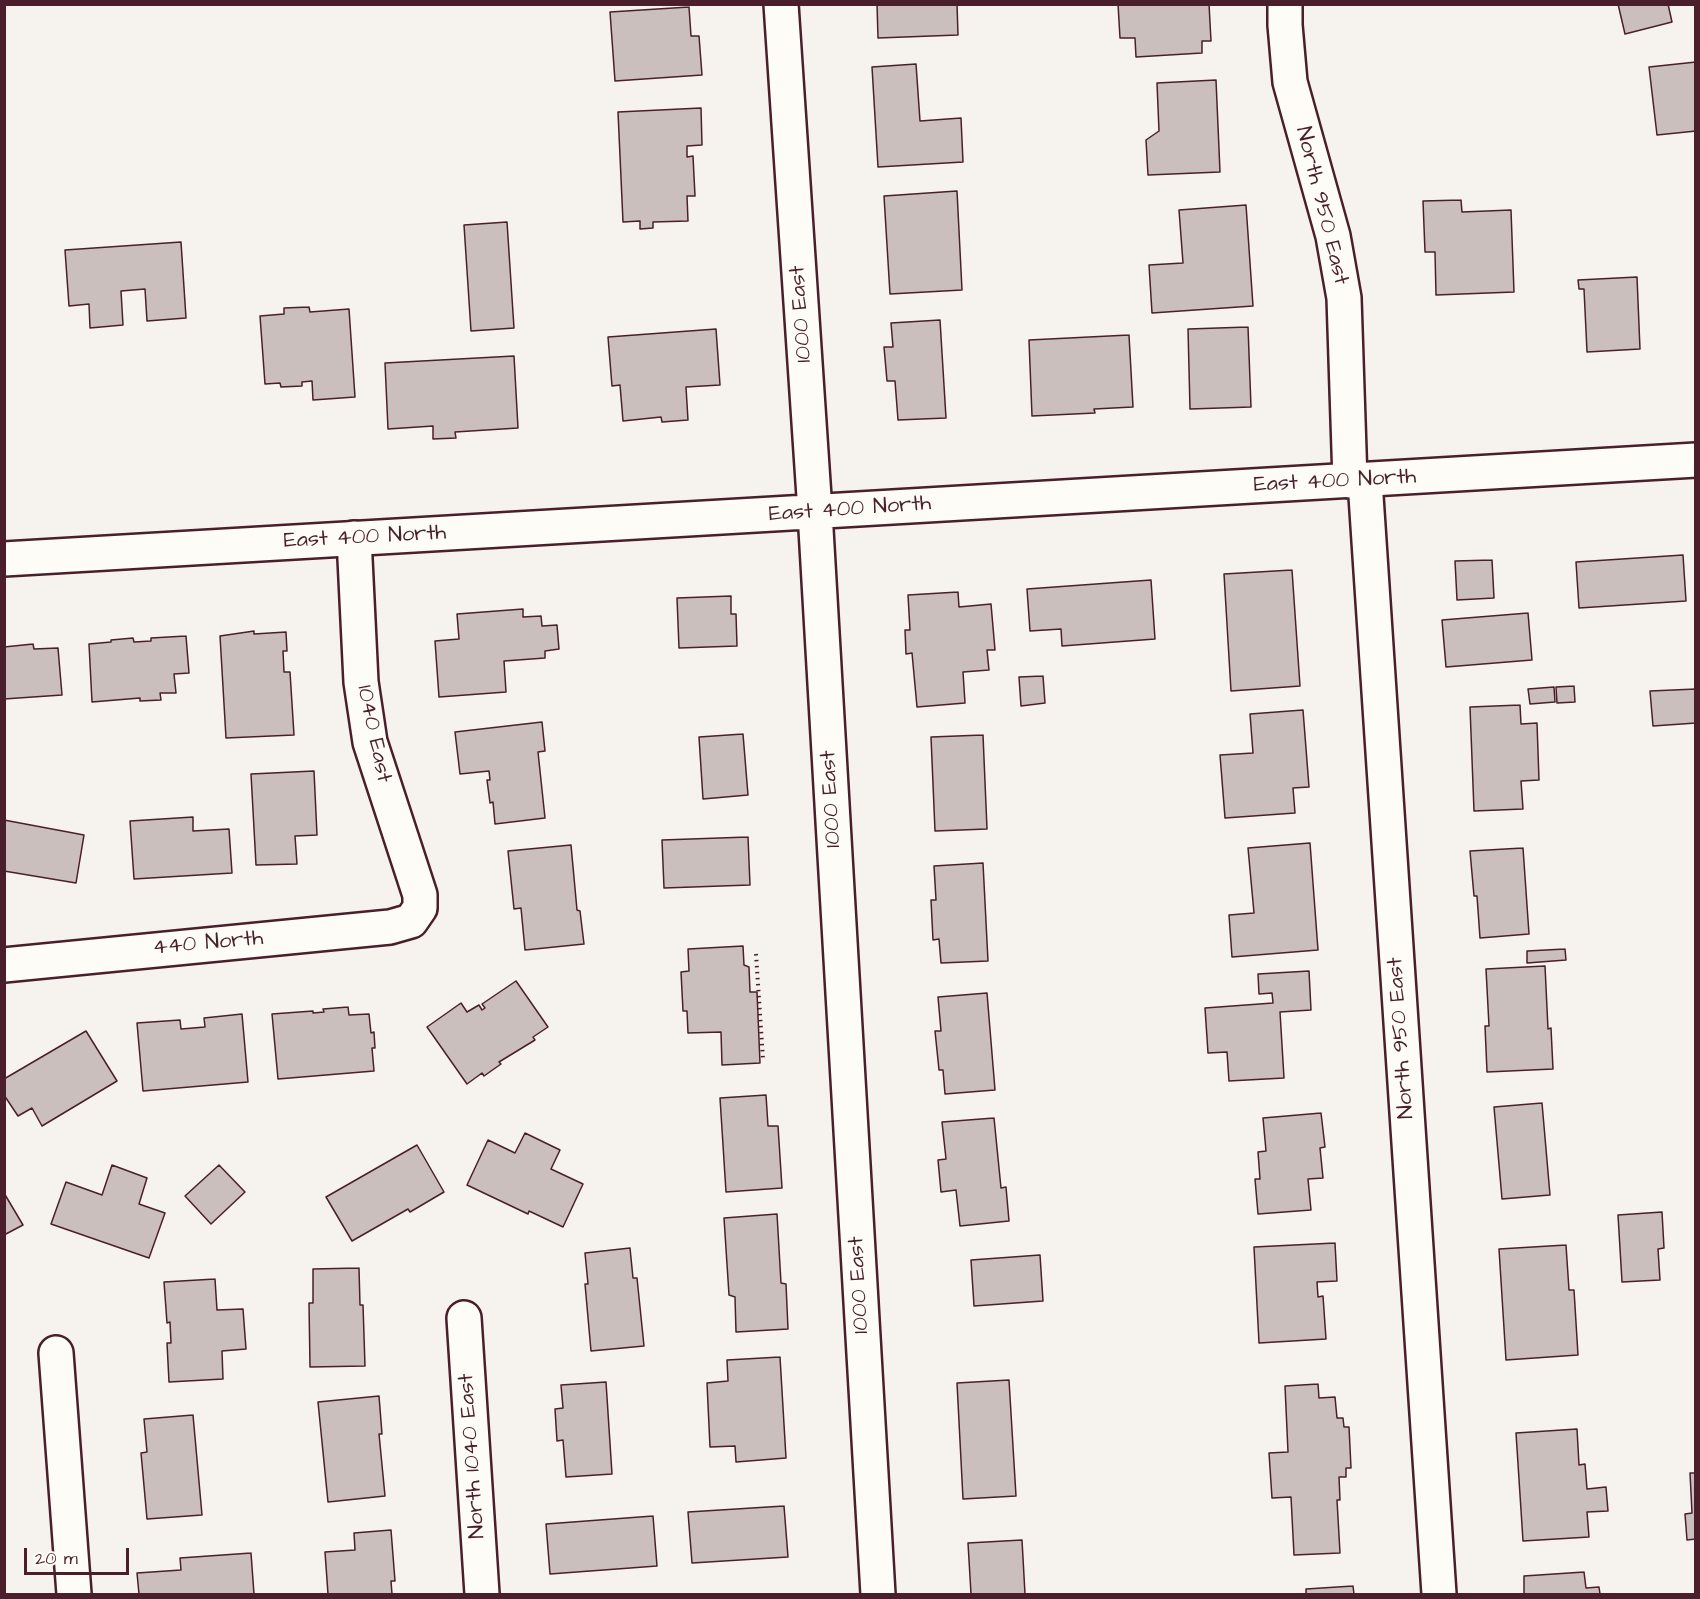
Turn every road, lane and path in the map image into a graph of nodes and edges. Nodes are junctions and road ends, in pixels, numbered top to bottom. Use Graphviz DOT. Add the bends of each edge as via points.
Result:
graph roads {
  1 [pos="781,4"];
  2 [pos="1285,4"];
  3 [pos="1695,460"];
  4 [pos="1357,481"];
  5 [pos="815,512"];
  6 [pos="354,538"];
  7 [pos="4,559"];
  8 [pos="411,921"];
  9 [pos="756,954"];
  10 [pos="4,965"];
  11 [pos="763,1059"];
  12 [pos="464,1317"];
  13 [pos="56,1353"];
  14 [pos="74,1594"];
  15 [pos="482,1594"];
  16 [pos="878,1594"];
  17 [pos="1438,1594"];
  1 -- 5 [label="street, 1000 East"];
  2 -- 4 [label="street, North 950 East" via="1290,82 1333,236 1344,298"];
  3 -- 4 [label="street, East 400 North"];
  4 -- 5 [label="street, East 400 North"];
  4 -- 17 [label="street, North 950 East"];
  5 -- 6 [label="street, East 400 North"];
  5 -- 16 [label="street, 1000 East"];
  6 -- 7 [label="street, East 400 North"];
  6 -- 8 [label="street, 1040 East" via="361,682 370,742 420,895 420,908"];
  8 -- 10 [label="street, 440 North" via="390,927"];
  9 -- 11 [label="path"];
  12 -- 15 [label="street, North 1040 East"];
  13 -- 14 [label="street"];
}
